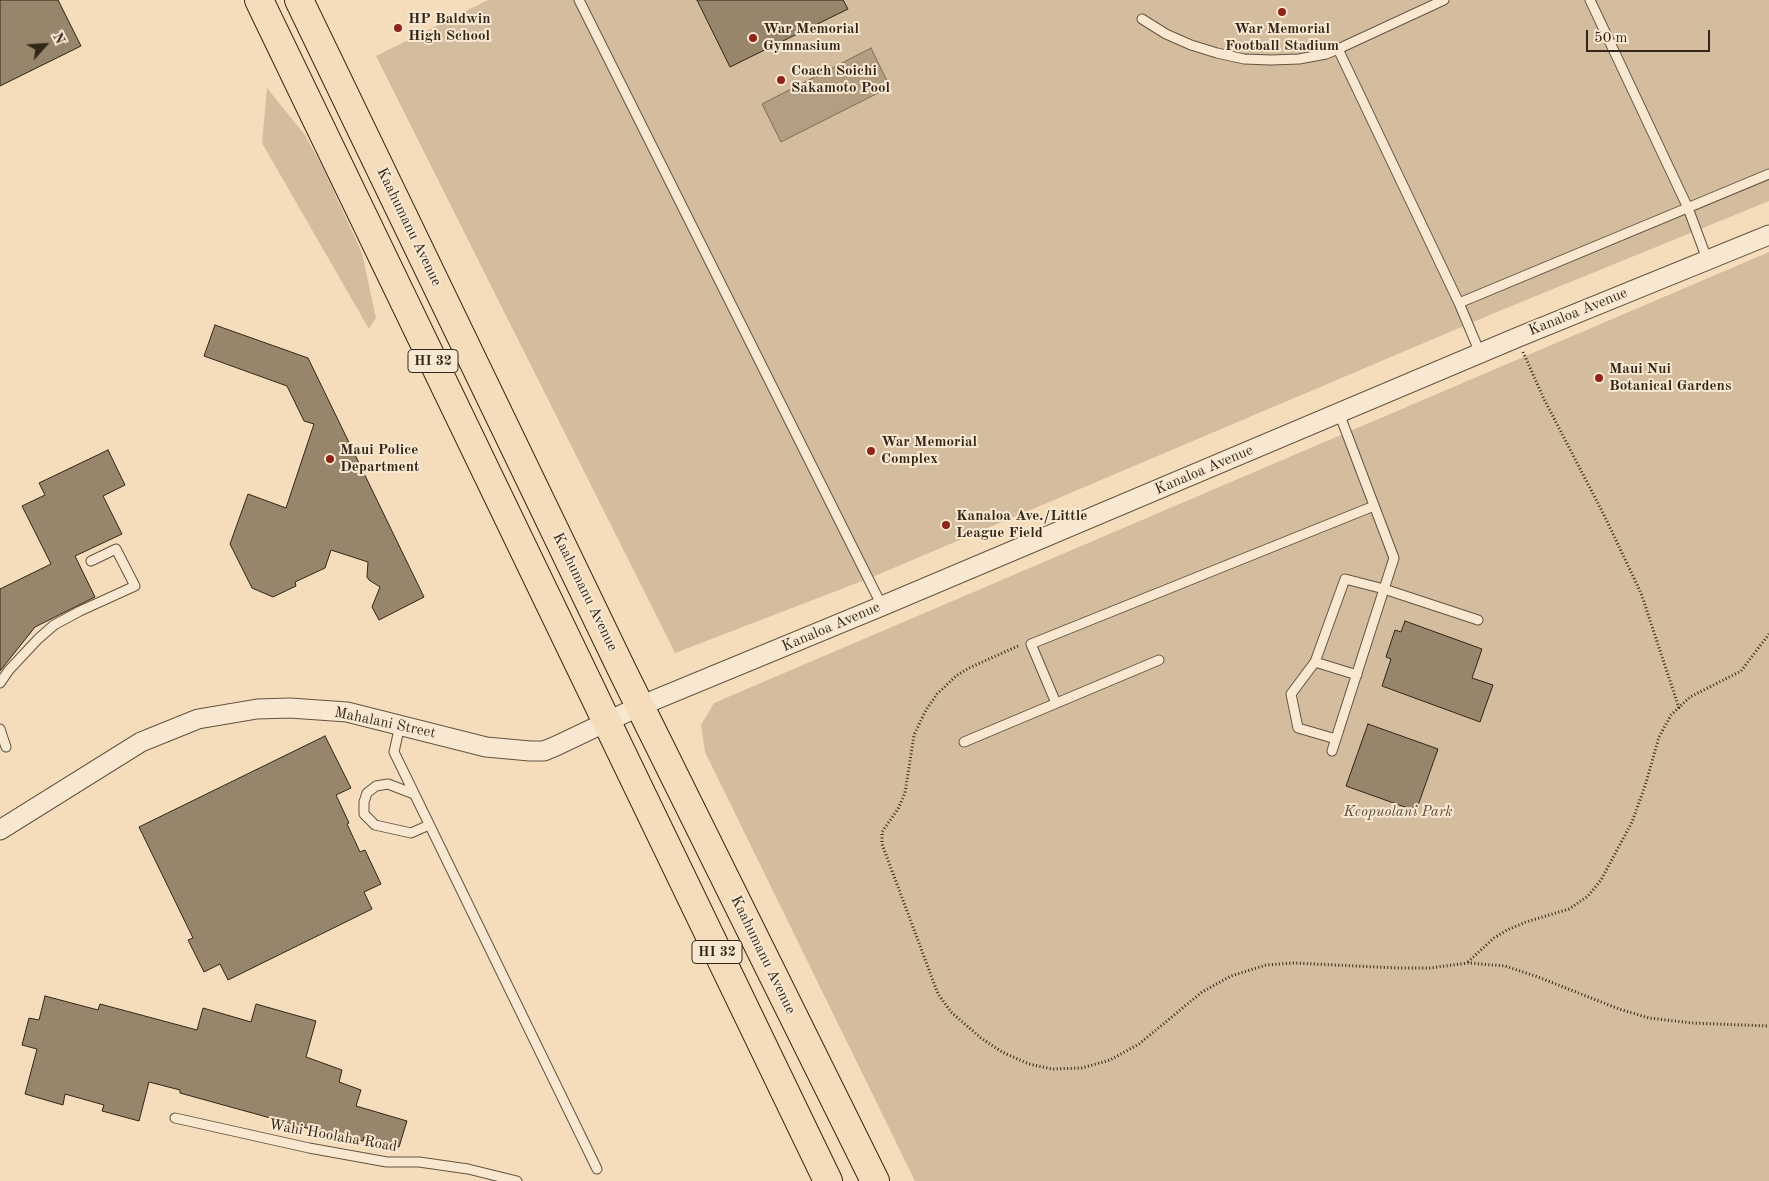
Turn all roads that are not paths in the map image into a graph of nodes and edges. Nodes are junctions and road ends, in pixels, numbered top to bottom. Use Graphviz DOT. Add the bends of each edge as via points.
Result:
graph roads {
  1 [pos="259,0"];
  2 [pos="299,0"];
  3 [pos="579,0"];
  4 [pos="1444,0"];
  5 [pos="1590,0"];
  6 [pos="1142,19"];
  7 [pos="1338,49"];
  8 [pos="1769,174"];
  9 [pos="1688,208"];
  10 [pos="1769,235"];
  11 [pos="1707,259"];
  12 [pos="1459,303"];
  13 [pos="1480,353"];
  14 [pos="1339,413"];
  15 [pos="1374,506"];
  16 [pos="92,561"];
  17 [pos="1384,589"];
  18 [pos="882,606"];
  19 [pos="1478,620"];
  20 [pos="1158,660"];
  21 [pos="1315,662"];
  22 [pos="1357,675"];
  23 [pos="0,682"];
  24 [pos="1056,703"];
  25 [pos="640,706"];
  26 [pos="606,722"];
  27 [pos="400,724"];
  28 [pos="0,729"];
  29 [pos="1336,739"];
  30 [pos="964,742"];
  31 [pos="6,747"];
  32 [pos="1332,751"];
  33 [pos="414,794"];
  34 [pos="429,825"];
  35 [pos="0,830"];
  36 [pos="175,1118"];
  37 [pos="598,1169"];
  38 [pos="517,1181"];
  39 [pos="828,1181"];
  40 [pos="875,1181"];
  1 -- 26 [label="main road, HI 32"];
  2 -- 25 [label="main road, Kaahumanu Avenue / HI 32"];
  3 -- 18 [label="lane"];
  4 -- 7 [label="lane"];
  5 -- 9 [label="lane"];
  6 -- 7 [label="lane" via="1191,45 1244,59 1299,59"];
  7 -- 12 [label="lane"];
  8 -- 9 [label="lane"];
  9 -- 11 [label="lane"];
  9 -- 12 [label="lane"];
  10 -- 11 [label="street, Kanaloa Avenue"];
  11 -- 13 [label="street, Kanaloa Avenue"];
  12 -- 13 [label="lane"];
  13 -- 14 [label="street, Kanaloa Avenue"];
  14 -- 15 [label="lane"];
  14 -- 18 [label="street, Kanaloa Avenue"];
  15 -- 17 [label="lane" via="1394,558"];
  15 -- 24 [label="lane" via="1031,644"];
  16 -- 23 [label="lane" via="116,549 135,586 54,625"];
  17 -- 19 [label="lane"];
  17 -- 21 [label="lane" via="1345,579"];
  17 -- 22 [label="lane"];
  18 -- 25 [label="street, Kanaloa Avenue"];
  20 -- 24 [label="lane"];
  21 -- 22 [label="lane"];
  21 -- 29 [label="lane" via="1291,694 1298,728"];
  22 -- 29 [label="lane"];
  24 -- 30 [label="lane"];
  25 -- 26 [label="street, Mahalani Street"];
  25 -- 40 [label="main road, Kaahumanu Avenue / HI 32"];
  26 -- 27 [label="street, Mahalani Street" via="544,751 486,747"];
  26 -- 39 [label="main road, HI 32"];
  27 -- 33 [label="lane" via="394,752"];
  27 -- 35 [label="street, Mahalani Street" via="347,712 290,708 257,709 198,719 140,742"];
  28 -- 31 [label="lane"];
  29 -- 32 [label="lane"];
  33 -- 34 [label="lane"];
  33 -- 34 [label="lane" via="388,784 376,786 367,793 364,814 375,825 411,833"];
  34 -- 37 [label="lane"];
  36 -- 38 [label="lane, Wahi Hoolaha Road" via="309,1148 387,1162 419,1162 468,1169"];
}
